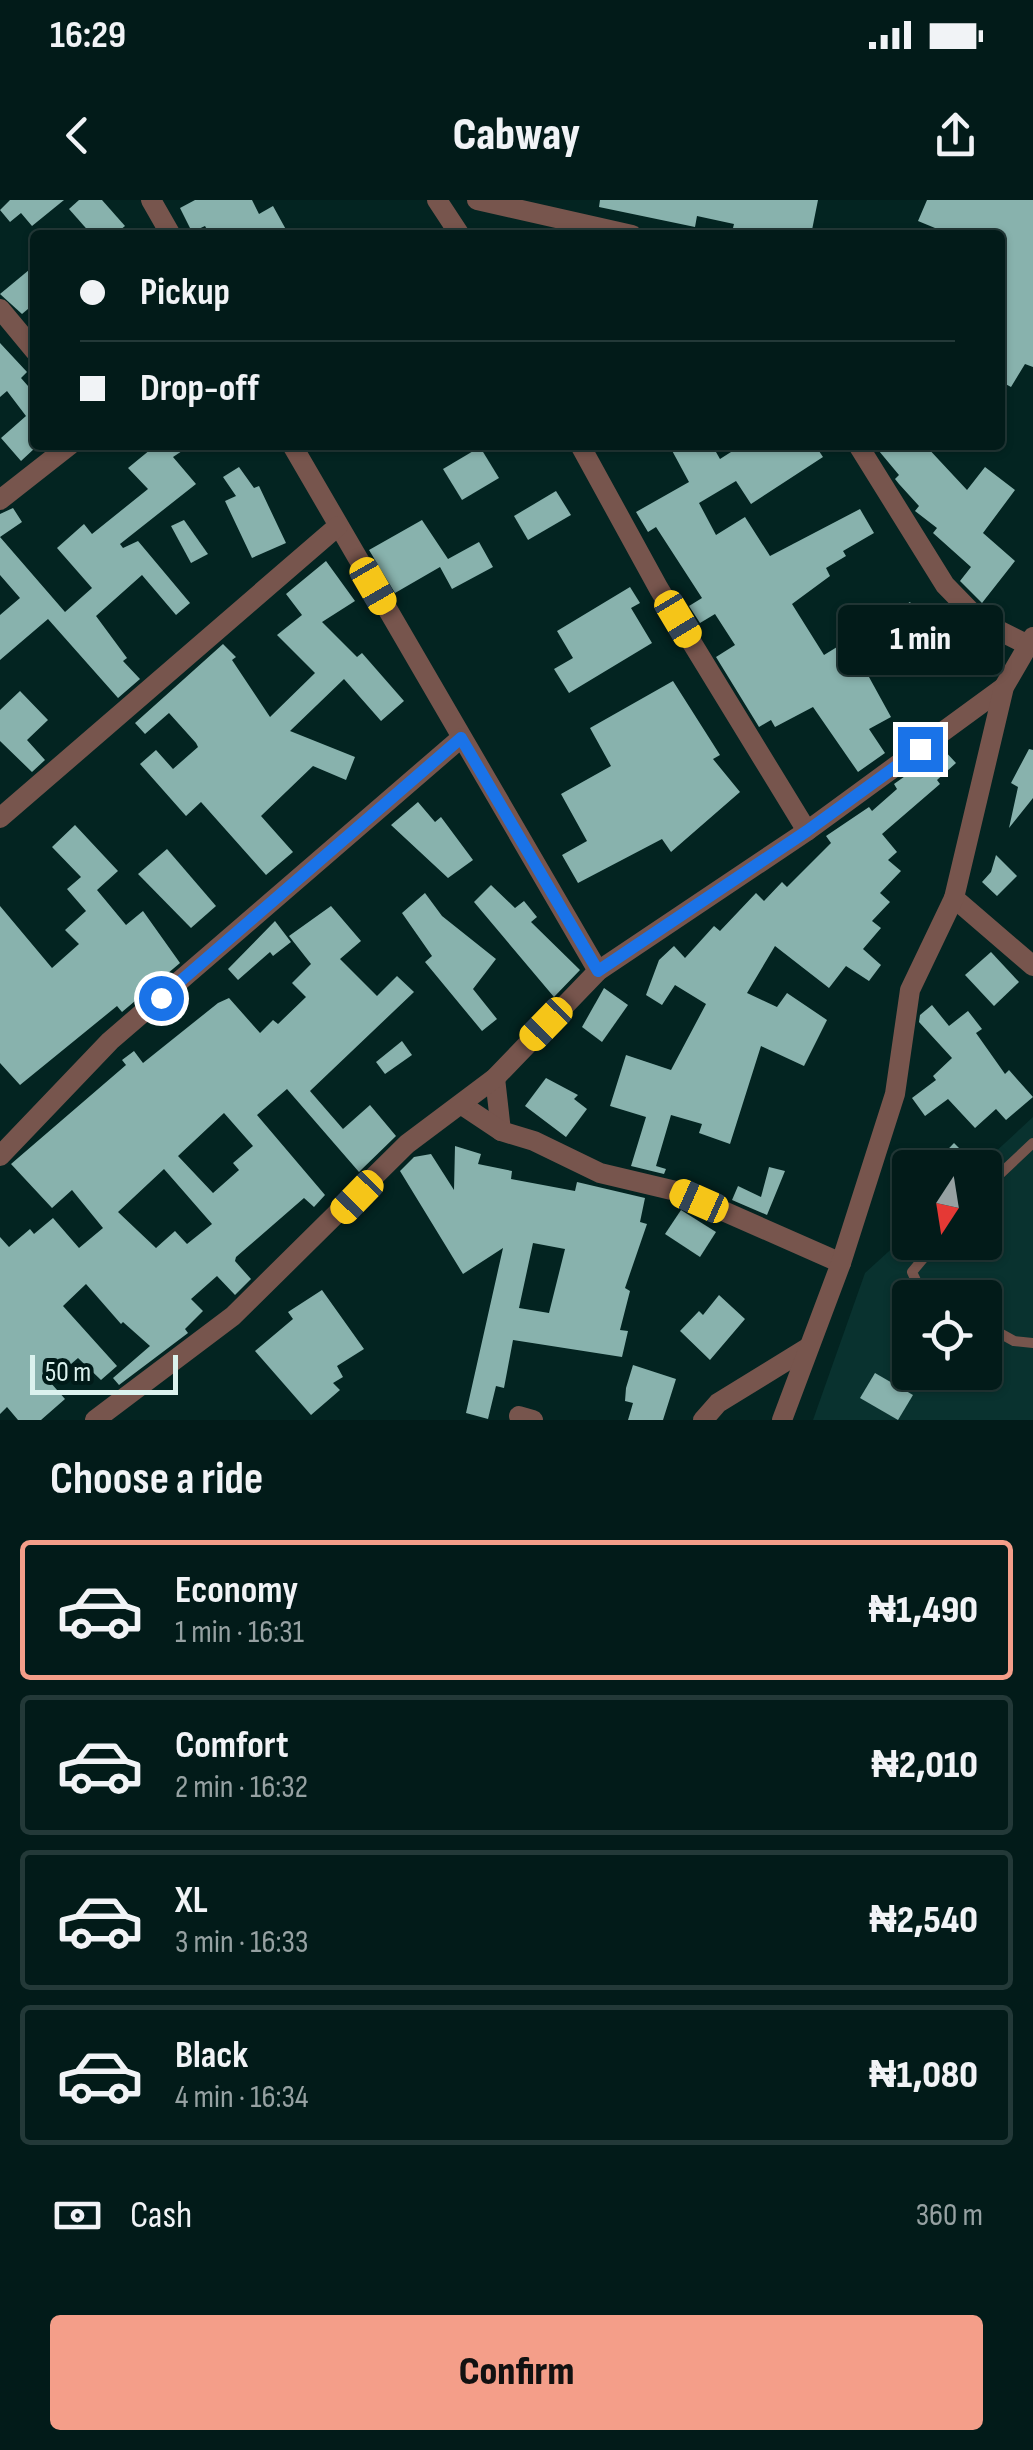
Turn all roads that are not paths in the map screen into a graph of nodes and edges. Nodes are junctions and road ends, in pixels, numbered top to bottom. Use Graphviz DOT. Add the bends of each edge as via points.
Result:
graph roads {
  1 [pos="151,200"];
  2 [pos="437,200"];
  3 [pos="477,200"];
  4 [pos="168,230"];
  5 [pos="457,230"];
  6 [pos="610,230"];
  7 [pos="0,310"];
  8 [pos="30,345"];
  9 [pos="64,450"];
  10 [pos="295,450"];
  11 [pos="583,450"];
  12 [pos="861,450"];
  13 [pos="0,500"];
  14 [pos="338,526"];
  15 [pos="1031,643"];
  16 [pos="1004,687"];
  17 [pos="461,738"];
  18 [pos="0,818"];
  19 [pos="807,831"];
  20 [pos="954,898"];
  21 [pos="1033,966"];
  22 [pos="598,971"];
  23 [pos="495,1078"];
  24 [pos="462,1104"];
  25 [pos="501,1131"];
  26 [pos="1033,1143"];
  27 [pos="0,1156"];
  28 [pos="1002,1172"];
  29 [pos="841,1264"];
  30 [pos="1002,1334"];
  31 [pos="1033,1343"];
  32 [pos="809,1347"];
  33 [pos="95,1420"];
  34 [pos="703,1420"];
  35 [pos="782,1420"];
  1 -- 4 [label="street"];
  2 -- 5 [label="street"];
  3 -- 6 [label="street"];
  7 -- 8 [label="street"];
  9 -- 13 [label="street"];
  10 -- 14 [label="street"];
  11 -- 19 [label="street"];
  12 -- 15 [label="street" via="946,585 980,621"];
  14 -- 17 [label="street"];
  14 -- 18 [label="street"];
  15 -- 16 [label="street"];
  16 -- 19 [label="street"];
  16 -- 20 [label="street"];
  17 -- 22 [label="street"];
  17 -- 27 [label="street" via="110,1041"];
  19 -- 22 [label="street"];
  20 -- 21 [label="street"];
  20 -- 29 [label="street" via="910,990 895,1094"];
  22 -- 23 [label="street"];
  23 -- 24 [label="street"];
  23 -- 25 [label="street"];
  24 -- 25 [label="street"];
  24 -- 33 [label="street" via="407,1144 234,1316"];
  25 -- 29 [label="street" via="600,1173 680,1192"];
  26 -- 28 [label="lane"];
  29 -- 32 [label="street"];
  30 -- 31 [label="lane"];
  32 -- 34 [label="street" via="718,1403"];
  32 -- 35 [label="street"];
}
